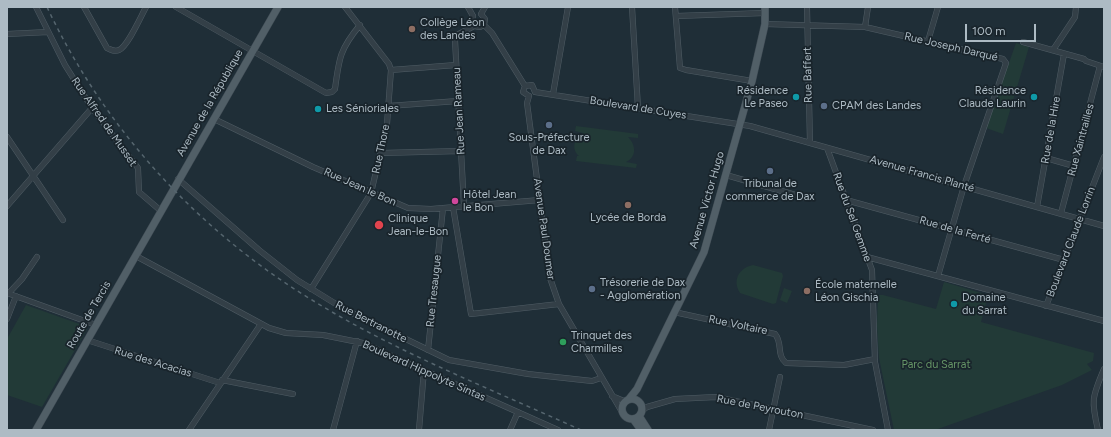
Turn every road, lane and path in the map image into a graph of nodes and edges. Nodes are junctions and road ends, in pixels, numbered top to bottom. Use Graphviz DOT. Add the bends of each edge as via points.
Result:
graph roads {
  1 [pos="36,7"];
  2 [pos="84,7"];
  3 [pos="146,7"];
  4 [pos="176,7"];
  5 [pos="278,7"];
  6 [pos="345,7"];
  7 [pos="468,7"];
  8 [pos="485,7"];
  9 [pos="568,7"];
  10 [pos="632,7"];
  11 [pos="676,7"];
  12 [pos="807,7"];
  13 [pos="868,7"];
  14 [pos="938,7"];
  15 [pos="1076,7"];
  16 [pos="765,10"];
  17 [pos="481,14"];
  18 [pos="473,16"];
  19 [pos="676,16"];
  20 [pos="765,24"];
  21 [pos="360,25"];
  22 [pos="484,25"];
  23 [pos="807,25"];
  24 [pos="474,26"];
  25 [pos="865,27"];
  26 [pos="48,32"];
  27 [pos="7,34"];
  28 [pos="928,41"];
  29 [pos="1023,42"];
  30 [pos="1054,50"];
  31 [pos="253,52"];
  32 [pos="1064,54"];
  33 [pos="456,65"];
  34 [pos="1102,66"];
  35 [pos="390,70"];
  36 [pos="752,81"];
  37 [pos="525,86"];
  38 [pos="535,92"];
  39 [pos="553,94"];
  40 [pos="529,96"];
  41 [pos="458,101"];
  42 [pos="388,106"];
  43 [pos="92,108"];
  44 [pos="638,108"];
  45 [pos="214,119"];
  46 [pos="740,124"];
  47 [pos="7,137"];
  48 [pos="810,143"];
  49 [pos="827,148"];
  50 [pos="461,151"];
  51 [pos="381,153"];
  52 [pos="1104,157"];
  53 [pos="1046,158"];
  54 [pos="1074,166"];
  55 [pos="33,175"];
  56 [pos="726,175"];
  57 [pos="178,179"];
  58 [pos="964,186"];
  59 [pos="371,193"];
  60 [pos="806,198"];
  61 [pos="540,200"];
  62 [pos="846,200"];
  63 [pos="7,206"];
  64 [pos="464,206"];
  65 [pos="1036,206"];
  66 [pos="452,207"];
  67 [pos="443,208"];
  68 [pos="161,210"];
  69 [pos="1061,214"];
  70 [pos="1080,219"];
  71 [pos="63,220"];
  72 [pos="1104,226"];
  73 [pos="951,229"];
  74 [pos="136,256"];
  75 [pos="37,257"];
  76 [pos="867,257"];
  77 [pos="1064,260"];
  78 [pos="938,276"];
  79 [pos="311,289"];
  80 [pos="8,293"];
  81 [pos="16,296"];
  82 [pos="560,304"];
  83 [pos="1046,306"];
  84 [pos="674,312"];
  85 [pos="7,319"];
  86 [pos="1104,321"];
  87 [pos="261,324"];
  88 [pos="96,325"];
  89 [pos="87,340"];
  90 [pos="357,341"];
  91 [pos="428,350"];
  92 [pos="875,359"];
  93 [pos="1104,369"];
  94 [pos="424,370"];
  95 [pos="780,377"];
  96 [pos="601,378"];
  97 [pos="221,381"];
  98 [pos="637,389"];
  99 [pos="293,394"];
  100 [pos="612,396"];
  101 [pos="627,400"];
  102 [pos="773,409"];
  103 [pos="640,410"];
  104 [pos="518,412"];
  105 [pos="622,412"];
  106 [pos="36,430"];
  107 [pos="190,430"];
  108 [pos="333,430"];
  109 [pos="419,430"];
  110 [pos="510,430"];
  111 [pos="558,430"];
  112 [pos="641,430"];
  113 [pos="648,430"];
  114 [pos="769,430"];
  115 [pos="873,430"];
  116 [pos="888,430"];
  117 [pos="1098,430"];
  1 -- 26 [label="street, Rue Alfred de Musset"];
  2 -- 3 [label="street" via="107,48 116,51 121,50 126,44"];
  4 -- 31 [label="street"];
  5 -- 31 [label="main road, Avenue de la République"];
  6 -- 21 [label="street"];
  7 -- 18 [label="street"];
  8 -- 17 [label="street"];
  9 -- 39 [label="street"];
  10 -- 44 [label="street"];
  11 -- 19 [label="street"];
  12 -- 23 [label="street, Rue Baffert"];
  13 -- 25 [label="street"];
  14 -- 28 [label="street"];
  15 -- 30 [label="street" via="1075,17"];
  16 -- 19 [label="street"];
  16 -- 20 [label="main road, Avenue Victor Hugo"];
  17 -- 18 [label="street"];
  17 -- 22 [label="street" via="485,19"];
  18 -- 24 [label="street"];
  19 -- 36 [label="street" via="680,68"];
  20 -- 23 [label="street, Rue Joseph Darqué"];
  20 -- 36 [label="main road, Avenue Victor Hugo"];
  21 -- 31 [label="street" via="346,41 339,56 335,89 332,92 326,93"];
  21 -- 35 [label="street"];
  22 -- 24 [label="street"];
  22 -- 37 [label="street" via="490,30"];
  23 -- 25 [label="street, Rue Joseph Darqué"];
  23 -- 48 [label="street, Rue Baffert"];
  24 -- 33 [label="street, Rue Jean Rameau" via="458,35 455,40"];
  25 -- 28 [label="street, Rue Joseph Darqué"];
  26 -- 27 [label="street"];
  26 -- 43 [label="street, Rue Alfred de Musset"];
  28 -- 58 [label="street, Rue Joseph Darqué" via="1003,59 1006,63"];
  29 -- 30 [label="street"];
  30 -- 32 [label="street"];
  31 -- 45 [label="main road, Avenue de la République"];
  32 -- 34 [label="street"];
  32 -- 53 [label="street, Rue de la Hire"];
  33 -- 35 [label="street"];
  33 -- 41 [label="street, Rue Jean Rameau"];
  34 -- 54 [label="street, Rue Xaintrailles"];
  35 -- 42 [label="street, Rue Thore"];
  36 -- 46 [label="main road, Avenue Victor Hugo"];
  37 -- 38 [label="street" via="532,85"];
  37 -- 40 [label="street" via="523,92"];
  38 -- 39 [label="street, Boulevard de Cuyes"];
  38 -- 40 [label="street"];
  39 -- 44 [label="street, Boulevard de Cuyes"];
  40 -- 61 [label="street, Avenue Paul Doumer" via="527,103"];
  41 -- 42 [label="street"];
  41 -- 50 [label="street, Rue Jean Rameau"];
  42 -- 51 [label="street, Rue Thore"];
  43 -- 55 [label="street"];
  43 -- 68 [label="street, Rue Alfred de Musset" via="138,168 139,192"];
  44 -- 46 [label="street, Boulevard de Cuyes"];
  45 -- 57 [label="main road, Avenue de la République"];
  45 -- 59 [label="street, Rue Jean le Bon"];
  46 -- 48 [label="street, Avenue Francis Planté"];
  46 -- 56 [label="main road, Avenue Victor Hugo"];
  47 -- 55 [label="street"];
  48 -- 49 [label="street, Avenue Francis Planté"];
  49 -- 58 [label="street, Avenue Francis Planté"];
  49 -- 62 [label="street, Rue du Sel Gemme"];
  50 -- 51 [label="street"];
  50 -- 64 [label="street, Rue Jean Rameau"];
  51 -- 59 [label="street, Rue Thore"];
  52 -- 70 [label="street, Boulevard Claude Lorrin"];
  53 -- 54 [label="street"];
  53 -- 65 [label="street, Rue de la Hire"];
  54 -- 69 [label="street, Rue Xaintrailles"];
  55 -- 63 [label="street"];
  55 -- 71 [label="street"];
  56 -- 60 [label="street"];
  56 -- 84 [label="main road, Avenue Victor Hugo" via="704,252"];
  57 -- 68 [label="main road, Avenue de la République"];
  57 -- 79 [label="street, Rue Bertranotte" via="259,250"];
  58 -- 65 [label="street, Avenue Francis Planté"];
  58 -- 73 [label="street"];
  59 -- 67 [label="street, Rue Jean le Bon" via="408,208"];
  59 -- 79 [label="street, Rue Thore"];
  61 -- 64 [label="street, Rue Jean le Bon"];
  61 -- 82 [label="street, Avenue Paul Doumer" via="550,278"];
  62 -- 73 [label="street, Rue de la Ferté"];
  62 -- 76 [label="street, Rue du Sel Gemme"];
  64 -- 66 [label="street, Rue Jean le Bon"];
  65 -- 69 [label="street, Avenue Francis Planté"];
  66 -- 67 [label="street, Rue Jean le Bon"];
  66 -- 82 [label="street" via="471,314"];
  67 -- 91 [label="street, Rue Tresaugue"];
  68 -- 74 [label="main road, Route de Tercis"];
  69 -- 70 [label="street, Avenue Francis Planté"];
  70 -- 72 [label="street, Avenue Francis Planté"];
  70 -- 77 [label="street, Boulevard Claude Lorrin"];
  73 -- 77 [label="street, Rue de la Ferté"];
  73 -- 78 [label="street"];
  74 -- 87 [label="street, Boulevard Hippolyte Sintas"];
  74 -- 88 [label="main road, Route de Tercis"];
  75 -- 80 [label="street" via="22,279"];
  76 -- 78 [label="street"];
  76 -- 92 [label="street, Rue du Sel Gemme" via="872,270"];
  77 -- 83 [label="street, Boulevard Claude Lorrin"];
  78 -- 83 [label="street"];
  79 -- 91 [label="street, Rue Bertranotte" via="344,309"];
  80 -- 81 [label="street"];
  81 -- 85 [label="street"];
  81 -- 88 [label="street"];
  82 -- 96 [label="street, Avenue Paul Doumer"];
  83 -- 86 [label="street"];
  84 -- 92 [label="street, Rue Voltaire" via="775,334 779,340 782,360 792,364 844,365"];
  84 -- 98 [label="main road, Avenue Victor Hugo"];
  87 -- 90 [label="street, Boulevard Hippolyte Sintas" via="286,333 323,335"];
  87 -- 97 [label="street"];
  88 -- 89 [label="main road, Route de Tercis"];
  89 -- 97 [label="street, Rue des Acacias"];
  89 -- 106 [label="main road, Route de Tercis"];
  90 -- 94 [label="street, Boulevard Hippolyte Sintas"];
  90 -- 108 [label="street"];
  91 -- 96 [label="street, Rue Bertranotte" via="454,362 528,374 592,381"];
  92 -- 116 [label="street, Rue du Sel Gemme"];
  93 -- 117 [label="street" via="1093,394"];
  94 -- 104 [label="street, Boulevard Hippolyte Sintas"];
  94 -- 109 [label="street"];
  95 -- 102 [label="street"];
  96 -- 100 [label="street, Avenue Paul Doumer"];
  97 -- 99 [label="street, Rue des Acacias"];
  97 -- 107 [label="street"];
  98 -- 101 [label="main road, Avenue Victor Hugo"];
  98 -- 103 [label="main road"];
  100 -- 101 [label="street"];
  100 -- 105 [label="street, Avenue Paul Doumer"];
  101 -- 103 [label="main road"];
  101 -- 105 [label="main road" via="622,405"];
  102 -- 103 [label="street, Rue de Peyrouton" via="716,397 675,399"];
  102 -- 114 [label="street"];
  102 -- 115 [label="street, Rue de Peyrouton"];
  103 -- 105 [label="main road" via="626,418"];
  103 -- 112 [label="main road"];
  103 -- 113 [label="main road"];
  104 -- 110 [label="street"];
  104 -- 111 [label="street, Boulevard Hippolyte Sintas"];
}
